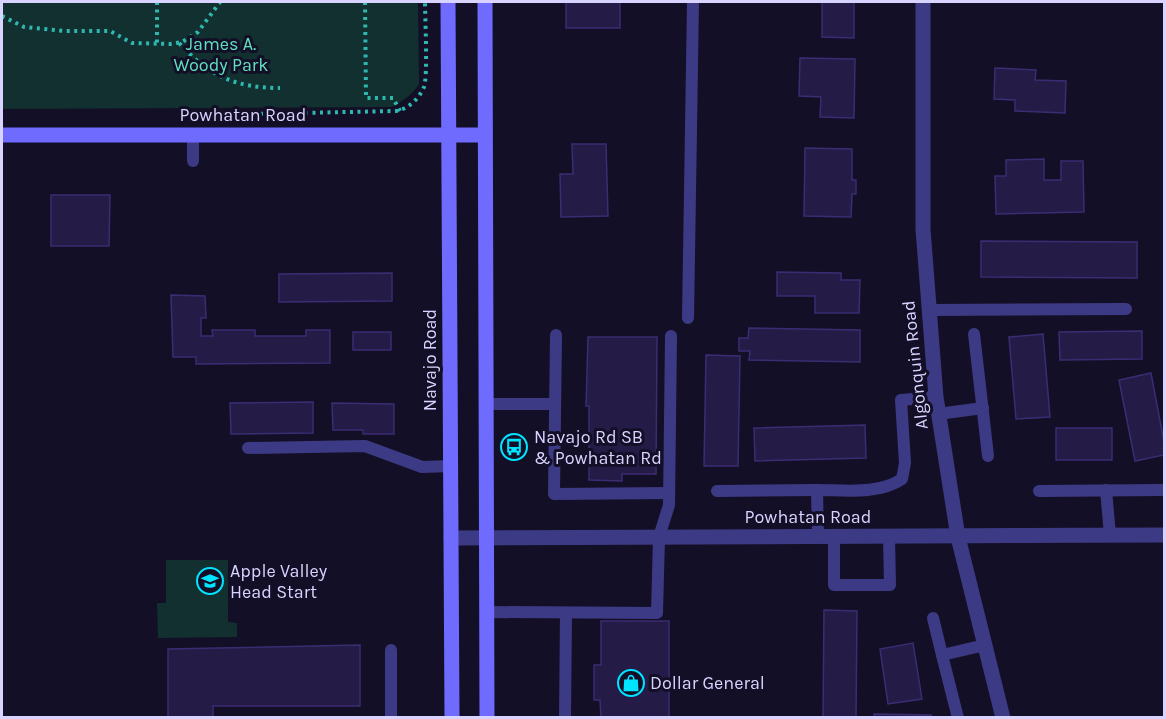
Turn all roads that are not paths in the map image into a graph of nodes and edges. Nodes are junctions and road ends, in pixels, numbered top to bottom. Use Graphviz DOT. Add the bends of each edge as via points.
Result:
graph roads {
  1 [pos="448,2"];
  2 [pos="485,2"];
  3 [pos="693,2"];
  4 [pos="922,2"];
  5 [pos="193,134"];
  6 [pos="2,135"];
  7 [pos="448,135"];
  8 [pos="485,135"];
  9 [pos="193,161"];
  10 [pos="1126,309"];
  11 [pos="929,310"];
  12 [pos="688,318"];
  13 [pos="974,334"];
  14 [pos="556,335"];
  15 [pos="671,336"];
  16 [pos="936,397"];
  17 [pos="555,404"];
  18 [pos="486,405"];
  19 [pos="983,408"];
  20 [pos="938,414"];
  21 [pos="248,448"];
  22 [pos="988,456"];
  23 [pos="451,466"];
  24 [pos="817,490"];
  25 [pos="1106,490"];
  26 [pos="1162,490"];
  27 [pos="717,491"];
  28 [pos="1039,491"];
  29 [pos="669,494"];
  30 [pos="1110,535"];
  31 [pos="1164,535"];
  32 [pos="826,536"];
  33 [pos="659,537"];
  34 [pos="889,537"];
  35 [pos="957,537"];
  36 [pos="452,538"];
  37 [pos="487,538"];
  38 [pos="487,612"];
  39 [pos="566,613"];
  40 [pos="933,618"];
  41 [pos="985,645"];
  42 [pos="391,650"];
  43 [pos="942,656"];
  44 [pos="391,717"];
  45 [pos="452,717"];
  46 [pos="487,717"];
  47 [pos="566,717"];
  48 [pos="958,717"];
  49 [pos="1003,717"];
  1 -- 7 [label="main road, Navajo Road"];
  2 -- 8 [label="main road"];
  3 -- 12 [label="lane"];
  4 -- 11 [label="street, Algonquin Road" via="923,229"];
  5 -- 6 [label="main road, Powhatan Road"];
  5 -- 7 [label="main road, Powhatan Road"];
  5 -- 9 [label="lane"];
  7 -- 8 [label="main road, Powhatan Road"];
  7 -- 23 [label="main road, Navajo Road"];
  8 -- 18 [label="main road"];
  10 -- 11 [label="lane"];
  11 -- 16 [label="street, Algonquin Road"];
  13 -- 19 [label="lane"];
  14 -- 17 [label="lane"];
  15 -- 29 [label="lane"];
  16 -- 20 [label="street, Algonquin Road"];
  16 -- 24 [label="lane" via="901,400 905,463 902,479 891,487 868,490"];
  17 -- 18 [label="lane"];
  17 -- 29 [label="lane" via="554,494"];
  18 -- 37 [label="main road"];
  19 -- 20 [label="lane"];
  19 -- 22 [label="lane"];
  20 -- 35 [label="street, Algonquin Road"];
  21 -- 23 [label="lane" via="365,446 422,466"];
  23 -- 36 [label="main road, Navajo Road"];
  24 -- 27 [label="lane"];
  24 -- 32 [label="lane"];
  25 -- 26 [label="lane"];
  25 -- 28 [label="lane"];
  25 -- 30 [label="lane"];
  29 -- 33 [label="lane"];
  30 -- 31 [label="street, Powhatan Road"];
  30 -- 35 [label="street, Powhatan Road"];
  32 -- 33 [label="street, Powhatan Road"];
  32 -- 34 [label="street, Powhatan Road"];
  32 -- 34 [label="lane" via="834,585 890,585"];
  33 -- 37 [label="street, Powhatan Road"];
  33 -- 39 [label="lane" via="657,613"];
  34 -- 35 [label="street, Powhatan Road"];
  35 -- 41 [label="street, Algonquin Road"];
  36 -- 37 [label="street, Powhatan Road"];
  36 -- 45 [label="main road, Navajo Road"];
  37 -- 38 [label="main road"];
  38 -- 39 [label="lane"];
  38 -- 46 [label="main road"];
  39 -- 47 [label="lane"];
  40 -- 43 [label="lane"];
  41 -- 43 [label="lane"];
  41 -- 49 [label="street, Algonquin Road"];
  42 -- 44 [label="lane"];
  43 -- 48 [label="lane"];
}
